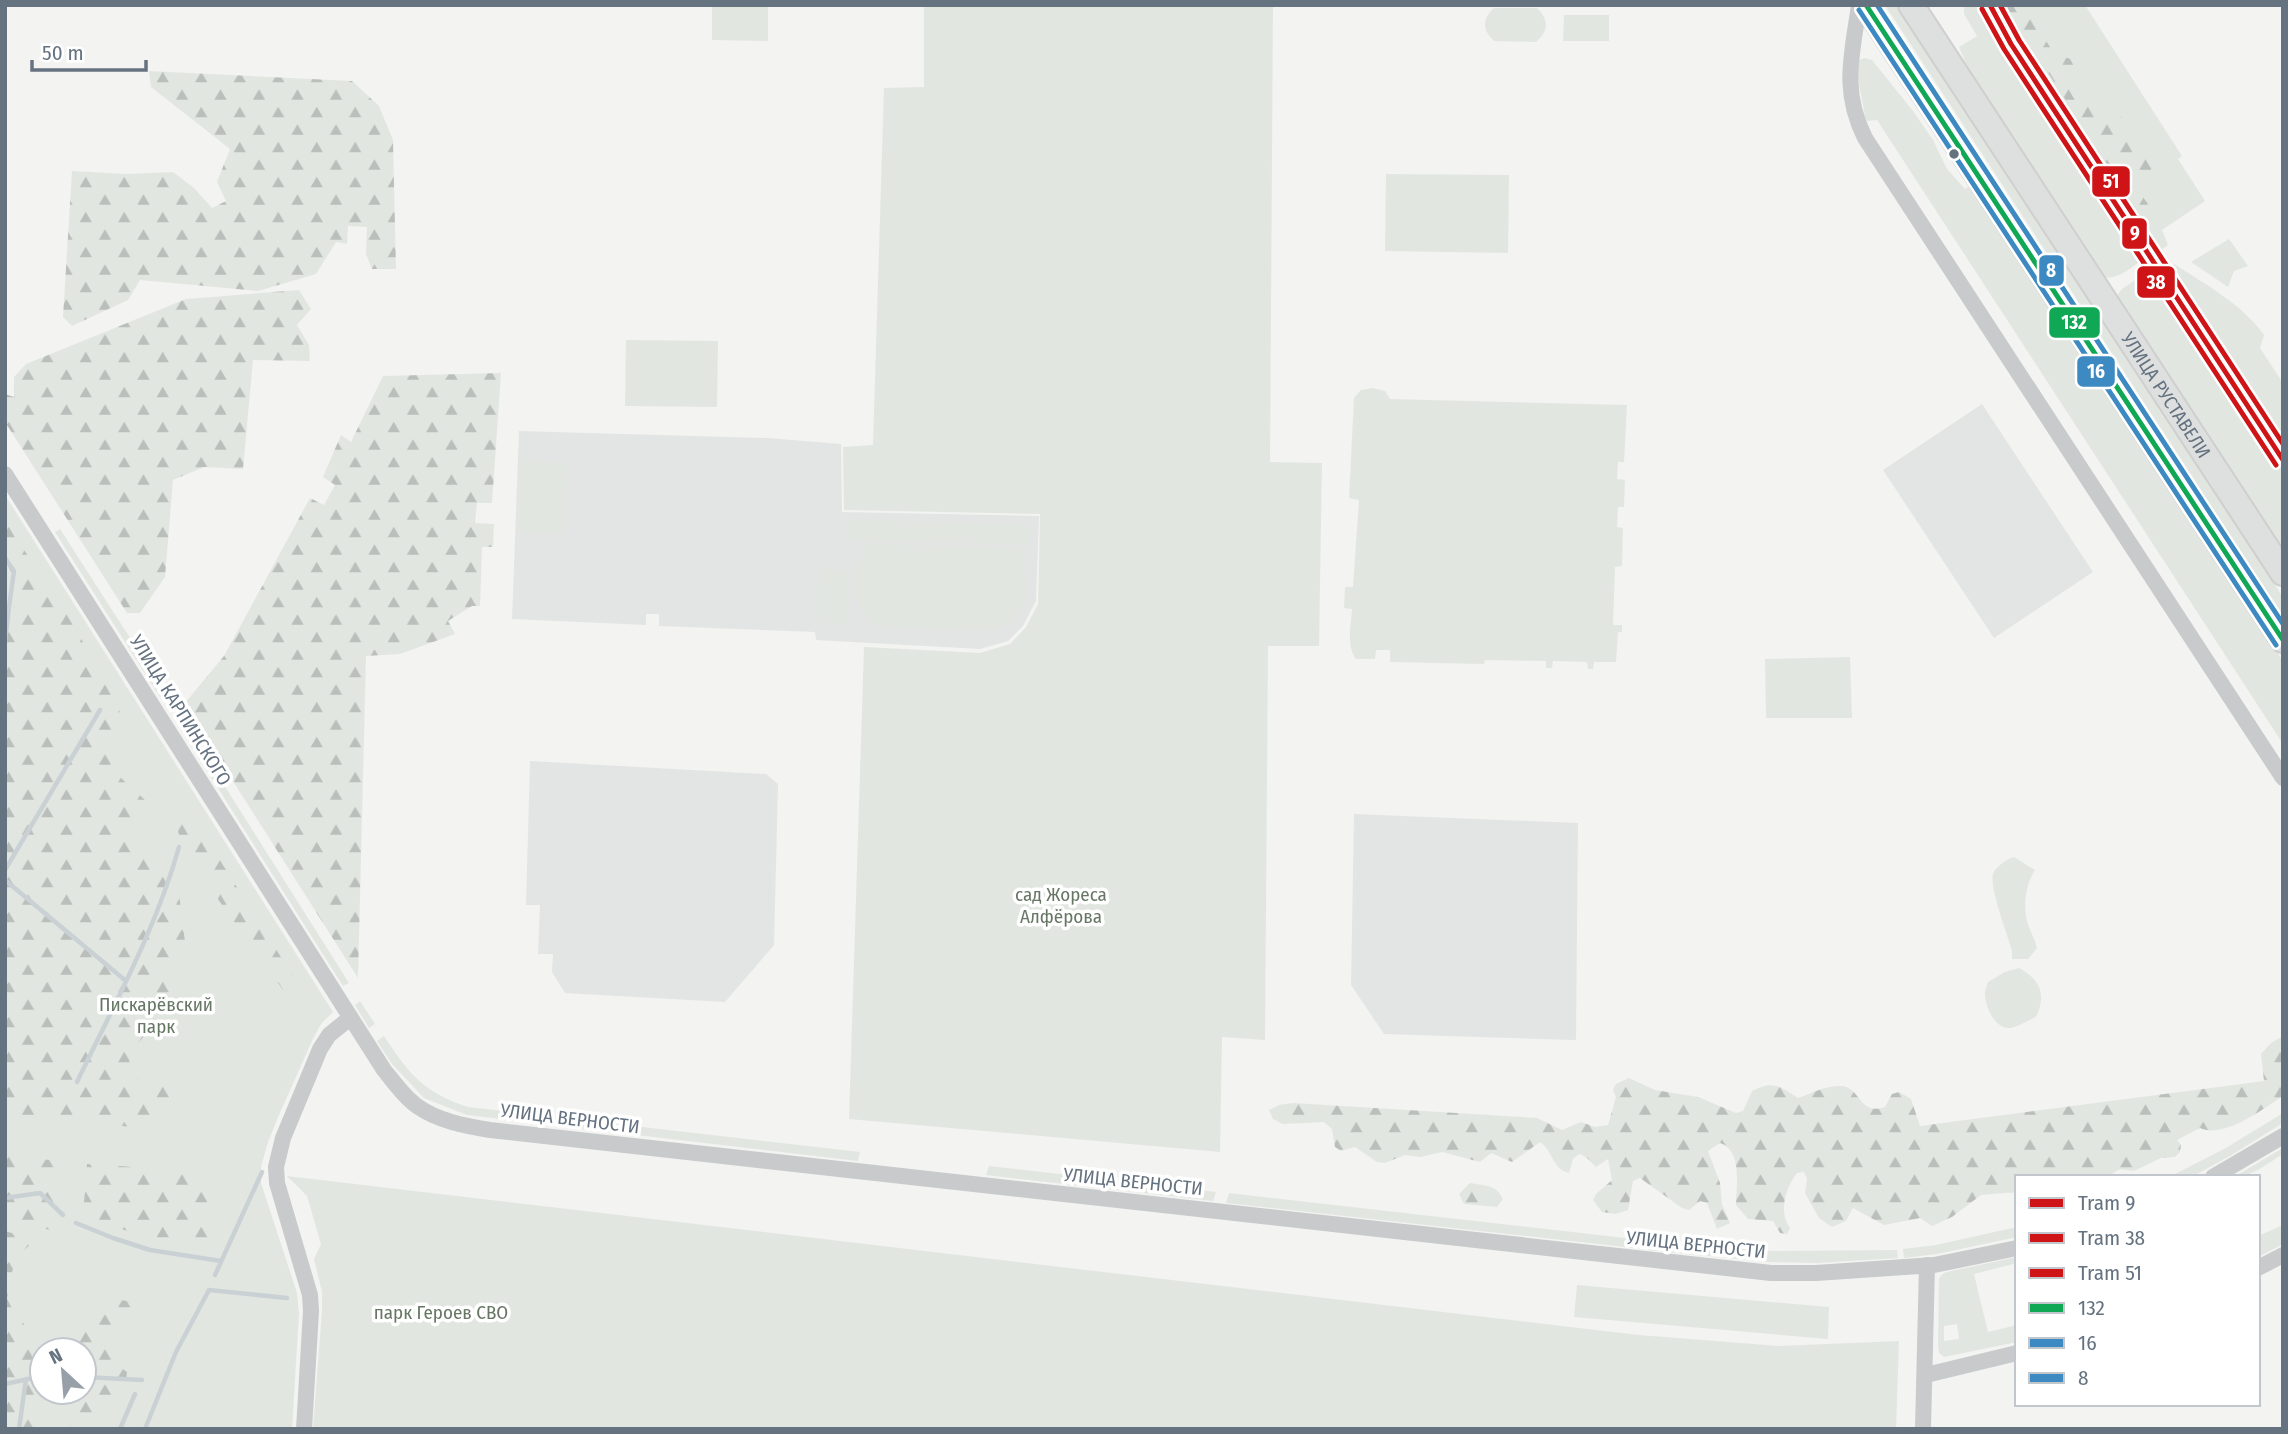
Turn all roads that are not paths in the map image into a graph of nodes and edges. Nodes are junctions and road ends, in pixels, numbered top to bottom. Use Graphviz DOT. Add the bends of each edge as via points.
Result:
graph roads {
  1 [pos="1859,5"];
  2 [pos="1866,5"];
  3 [pos="1911,5"];
  4 [pos="5,474"];
  5 [pos="2283,573"];
  6 [pos="2283,640"];
  7 [pos="2283,778"];
  8 [pos="319,968"];
  9 [pos="350,1018"];
  10 [pos="2283,1136"];
  11 [pos="2216,1175"];
  12 [pos="2015,1248"];
  13 [pos="2283,1255"];
  14 [pos="1927,1265"];
  15 [pos="2260,1267"];
  16 [pos="2015,1353"];
  17 [pos="1926,1375"];
  18 [pos="304,1429"];
  19 [pos="1923,1429"];
  1 -- 7 [label="street" via="1849,76 1857,123 1865,138"];
  2 -- 6 [label="main road, УЛИЦА РУСТАВЕЛИ"];
  3 -- 5 [label="main road, УЛИЦА РУСТАВЕЛИ"];
  4 -- 8 [label="street, УЛИЦА КАРПИНСКОГО"];
  8 -- 9 [label="street, УЛИЦА ВЕРНОСТИ"];
  9 -- 14 [label="street, УЛИЦА ВЕРНОСТИ" via="384,1070 417,1106 439,1118 489,1130 1726,1269 1816,1273"];
  9 -- 18 [label="street" via="320,1049 283,1138 276,1167 276,1183 310,1295"];
  10 -- 11 [label="street"];
  12 -- 14 [label="street, УЛИЦА ВЕРНОСТИ"];
  13 -- 15 [label="street"];
  14 -- 17 [label="street"];
  16 -- 17 [label="street"];
  17 -- 19 [label="street"];
}
